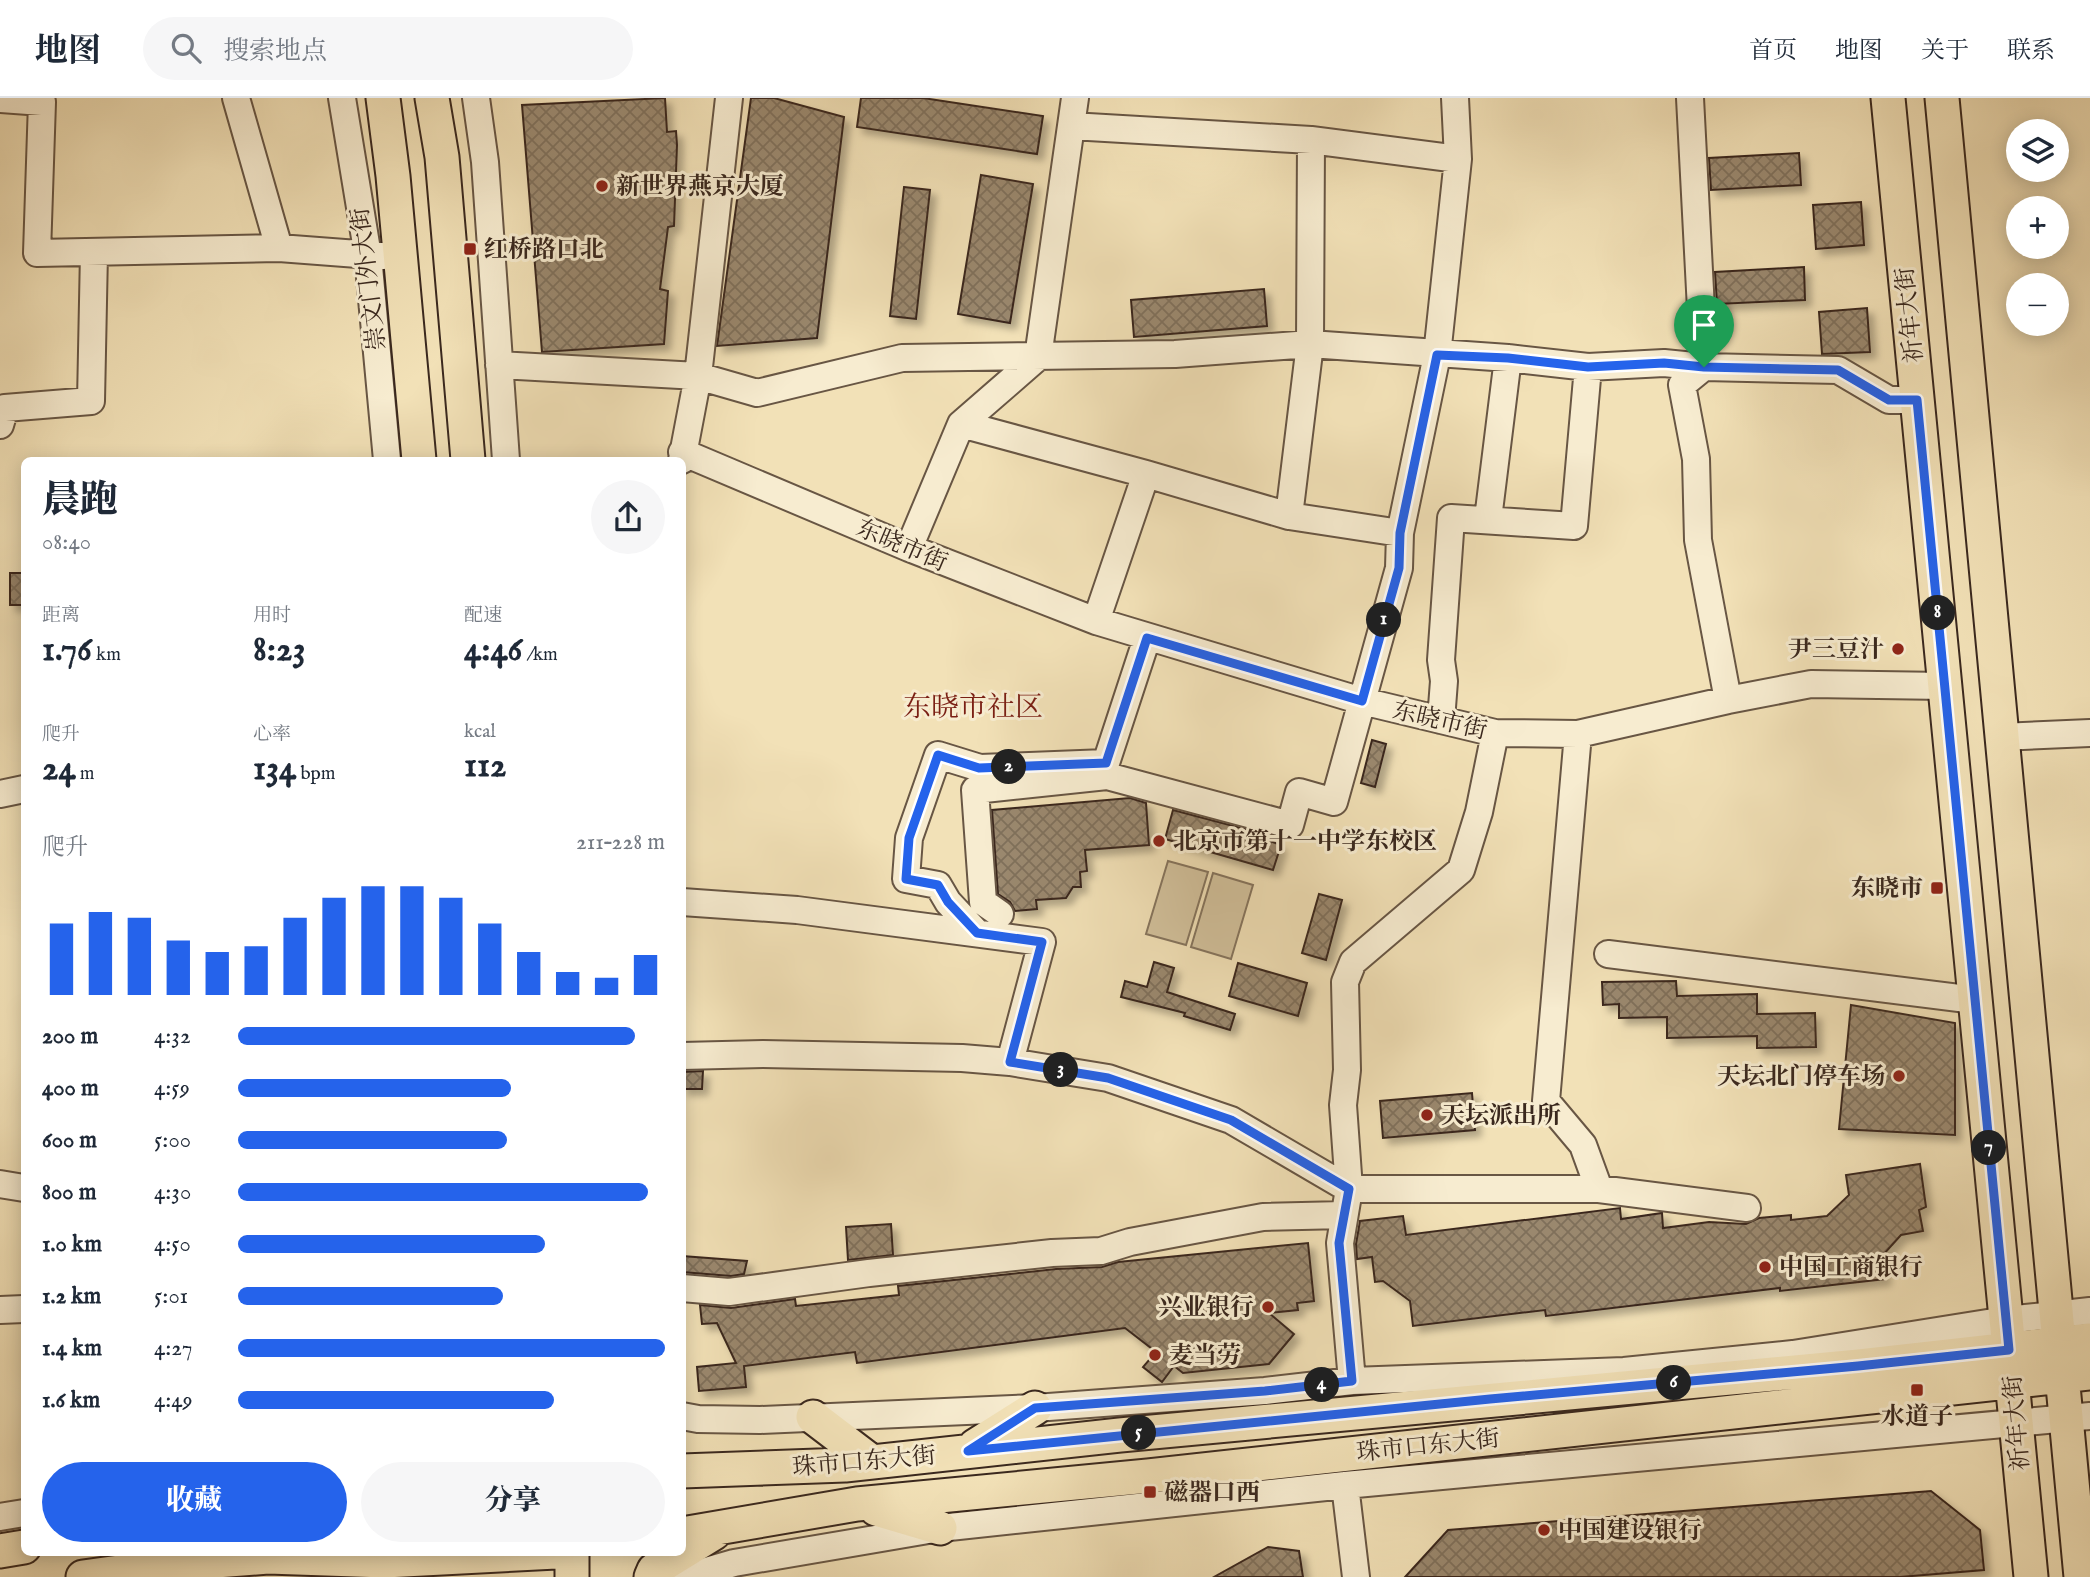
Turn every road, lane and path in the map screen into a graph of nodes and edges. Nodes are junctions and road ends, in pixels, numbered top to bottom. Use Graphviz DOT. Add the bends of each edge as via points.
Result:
graph roads {
  1 [pos="236,98"];
  2 [pos="342,98"];
  3 [pos="383,98"];
  4 [pos="432,98"];
  5 [pos="475,98"];
  6 [pos="729,98"];
  7 [pos="1075,98"];
  8 [pos="1455,98"];
  9 [pos="1690,98"];
  10 [pos="1888,98"];
  11 [pos="1942,98"];
  12 [pos="0,99"];
  13 [pos="1071,126"];
  14 [pos="1311,140"];
  15 [pos="1458,159"];
  16 [pos="279,248"];
  17 [pos="94,252"];
  18 [pos="384,256"];
  19 [pos="457,329"];
  20 [pos="496,332"];
  21 [pos="1310,344"];
  22 [pos="1437,355"];
  23 [pos="1038,357"];
  24 [pos="1508,358"];
  25 [pos="499,365"];
  26 [pos="1588,367"];
  27 [pos="1704,367"];
  28 [pos="698,376"];
  29 [pos="1917,400"];
  30 [pos="961,424"];
  31 [pos="0,425"];
  32 [pos="682,456"];
  33 [pos="387,457"];
  34 [pos="418,457"];
  35 [pos="468,457"];
  36 [pos="506,457"];
  37 [pos="686,458"];
  38 [pos="1146,474"];
  39 [pos="1289,516"];
  40 [pos="1488,519"];
  41 [pos="1400,533"];
  42 [pos="909,548"];
  43 [pos="1096,621"];
  44 [pos="1147,638"];
  45 [pos="1945,686"];
  46 [pos="1728,700"];
  47 [pos="1362,701"];
  48 [pos="1441,720"];
  49 [pos="1495,733"];
  50 [pos="2090,733"];
  51 [pos="1578,734"];
  52 [pos="2001,737"];
  53 [pos="1106,769"];
  54 [pos="21,790"];
  55 [pos="0,793"];
  56 [pos="686,902"];
  57 [pos="1000,914"];
  58 [pos="977,933"];
  59 [pos="1608,954"];
  60 [pos="1975,1000"];
  61 [pos="686,1056"];
  62 [pos="1010,1062"];
  63 [pos="0,1184"];
  64 [pos="21,1188"];
  65 [pos="1599,1189"];
  66 [pos="1347,1202"];
  67 [pos="1747,1208"];
  68 [pos="686,1288"];
  69 [pos="21,1309"];
  70 [pos="0,1310"];
  71 [pos="2090,1311"];
  72 [pos="2071,1349"];
  73 [pos="2009,1350"];
  74 [pos="1352,1381"];
  75 [pos="1035,1408"];
  76 [pos="813,1416"];
  77 [pos="686,1417"];
  78 [pos="2078,1418"];
  79 [pos="2016,1424"];
  80 [pos="968,1451"];
  81 [pos="872,1462"];
  82 [pos="686,1472"];
  83 [pos="1345,1485"];
  84 [pos="856,1504"];
  85 [pos="21,1514"];
  86 [pos="0,1517"];
  87 [pos="725,1526"];
  88 [pos="940,1528"];
  89 [pos="686,1532"];
  90 [pos="21,1548"];
  91 [pos="686,1550"];
  92 [pos="0,1551"];
  93 [pos="536,1556"];
  94 [pos="572,1556"];
  95 [pos="677,1556"];
  96 [pos="389,1557"];
  97 [pos="2083,1560"];
  98 [pos="505,1562"];
  99 [pos="177,1564"];
  100 [pos="83,1577"];
  101 [pos="143,1577"];
  102 [pos="572,1577"];
  103 [pos="651,1577"];
  104 [pos="685,1577"];
  105 [pos="1356,1577"];
  106 [pos="2031,1577"];
  1 -- 16 [label="street"];
  2 -- 18 [label="street, 崇文门外大街"];
  3 -- 18 [label="main road, 崇文门外大街" via="393,176"];
  4 -- 19 [label="main road" via="442,157"];
  5 -- 20 [label="street" via="485,162"];
  6 -- 28 [label="street"];
  7 -- 13 [label="street"];
  8 -- 15 [label="street"];
  9 -- 27 [label="street"];
  10 -- 29 [label="main road, 祈年大街"];
  11 -- 52 [label="main road, 祈年大街"];
  12 -- 17 [label="street" via="42,103 37,253"];
  13 -- 14 [label="street"];
  13 -- 23 [label="street"];
  14 -- 15 [label="street"];
  14 -- 21 [label="street"];
  15 -- 22 [label="street"];
  16 -- 17 [label="street"];
  16 -- 18 [label="street"];
  17 -- 31 [label="street" via="91,401 5,408"];
  18 -- 33 [label="street, 崇文门外大街"];
  18 -- 34 [label="main road, 崇文门外大街"];
  19 -- 20 [label="street"];
  19 -- 35 [label="main road"];
  20 -- 25 [label="street"];
  21 -- 22 [label="street"];
  21 -- 23 [label="street" via="1175,354"];
  21 -- 39 [label="street"];
  22 -- 24 [label="street"];
  22 -- 41 [label="street"];
  23 -- 28 [label="street" via="902,358 757,393"];
  23 -- 30 [label="street"];
  24 -- 26 [label="street"];
  24 -- 40 [label="street"];
  25 -- 28 [label="street"];
  25 -- 36 [label="street"];
  26 -- 27 [label="street" via="1664,363"];
  26 -- 40 [label="street" via="1574,526"];
  27 -- 29 [label="street" via="1838,370 1889,400"];
  27 -- 46 [label="street" via="1682,384 1696,459 1698,540"];
  28 -- 32 [label="street"];
  29 -- 45 [label="main road, 祈年大街"];
  30 -- 38 [label="street"];
  30 -- 42 [label="street"];
  37 -- 42 [label="street, 东晓市街"];
  38 -- 39 [label="street"];
  38 -- 43 [label="street"];
  39 -- 41 [label="street"];
  40 -- 48 [label="street" via="1451,518"];
  41 -- 47 [label="street" via="1399,568"];
  42 -- 43 [label="street, 东晓市街"];
  43 -- 44 [label="street, 东晓市街"];
  44 -- 47 [label="street, 东晓市街"];
  44 -- 53 [label="street"];
  45 -- 46 [label="street, 东晓市街" via="1811,684"];
  45 -- 60 [label="main road, 祈年大街"];
  46 -- 51 [label="street, 东晓市街"];
  47 -- 48 [label="street, 东晓市街"];
  47 -- 53 [label="street" via="1334,802 1299,792 1290,825"];
  48 -- 49 [label="street, 东晓市街"];
  49 -- 51 [label="street, 东晓市街"];
  49 -- 66 [label="street" via="1461,870 1353,962 1345,982"];
  50 -- 52 [label="street"];
  51 -- 65 [label="street" via="1546,1101 1583,1145"];
  52 -- 72 [label="main road, 祈年大街"];
  53 -- 57 [label="street" via="975,790 983,902"];
  53 -- 58 [label="street" via="979,768 938,755 909,838 906,879 938,885"];
  54 -- 55 [label="street"];
  56 -- 58 [label="street" via="797,910"];
  58 -- 62 [label="street" via="1042,942"];
  59 -- 60 [label="street"];
  60 -- 73 [label="main road, 祈年大街"];
  61 -- 62 [label="street"];
  62 -- 66 [label="street" via="1108,1078 1231,1120"];
  63 -- 64 [label="street"];
  65 -- 66 [label="street"];
  65 -- 67 [label="street"];
  66 -- 68 [label="street" via="1101,1251 869,1273 729,1292"];
  66 -- 74 [label="street" via="1339,1243"];
  69 -- 70 [label="street"];
  71 -- 72 [label="street, 珠市口东大街"];
  72 -- 73 [label="main road, 珠市口东大街"];
  72 -- 78 [label="main road, 祈年大街"];
  73 -- 74 [label="street, 珠市口东大街" via="1793,1354 1624,1371"];
  73 -- 79 [label="main road, 祈年大街"];
  73 -- 80 [label="main road, 珠市口东大街"];
  73 -- 84 [label="main road, 珠市口东大街" via="1161,1474"];
  74 -- 75 [label="street, 珠市口东大街"];
  75 -- 76 [label="street, 珠市口东大街"];
  75 -- 80 [label="main road"];
  76 -- 77 [label="street, 珠市口东大街" via="760,1420"];
  76 -- 81 [label="main road"];
  78 -- 79 [label="street, 珠市口东大街"];
  78 -- 97 [label="main road, 祈年大街"];
  79 -- 83 [label="street, 珠市口东大街"];
  79 -- 106 [label="main road, 祈年大街"];
  80 -- 81 [label="main road, 珠市口东大街"];
  81 -- 82 [label="main road, 珠市口东大街"];
  83 -- 88 [label="street, 珠市口东大街"];
  83 -- 105 [label="street"];
  84 -- 87 [label="main road, 珠市口东大街"];
  84 -- 88 [label="main road"];
  85 -- 86 [label="street"];
  87 -- 89 [label="main road, 珠市口东大街"];
  87 -- 91 [label="main road"];
  88 -- 104 [label="street, 珠市口东大街" via="734,1563"];
  90 -- 92 [label="main road"];
  93 -- 98 [label="main road"];
  94 -- 102 [label="main road"];
  95 -- 103 [label="main road" via="654,1570"];
  96 -- 98 [label="main road"];
  96 -- 99 [label="main road" via="293,1556"];
  99 -- 100 [label="main road"];
  99 -- 101 [label="main road"];
}
